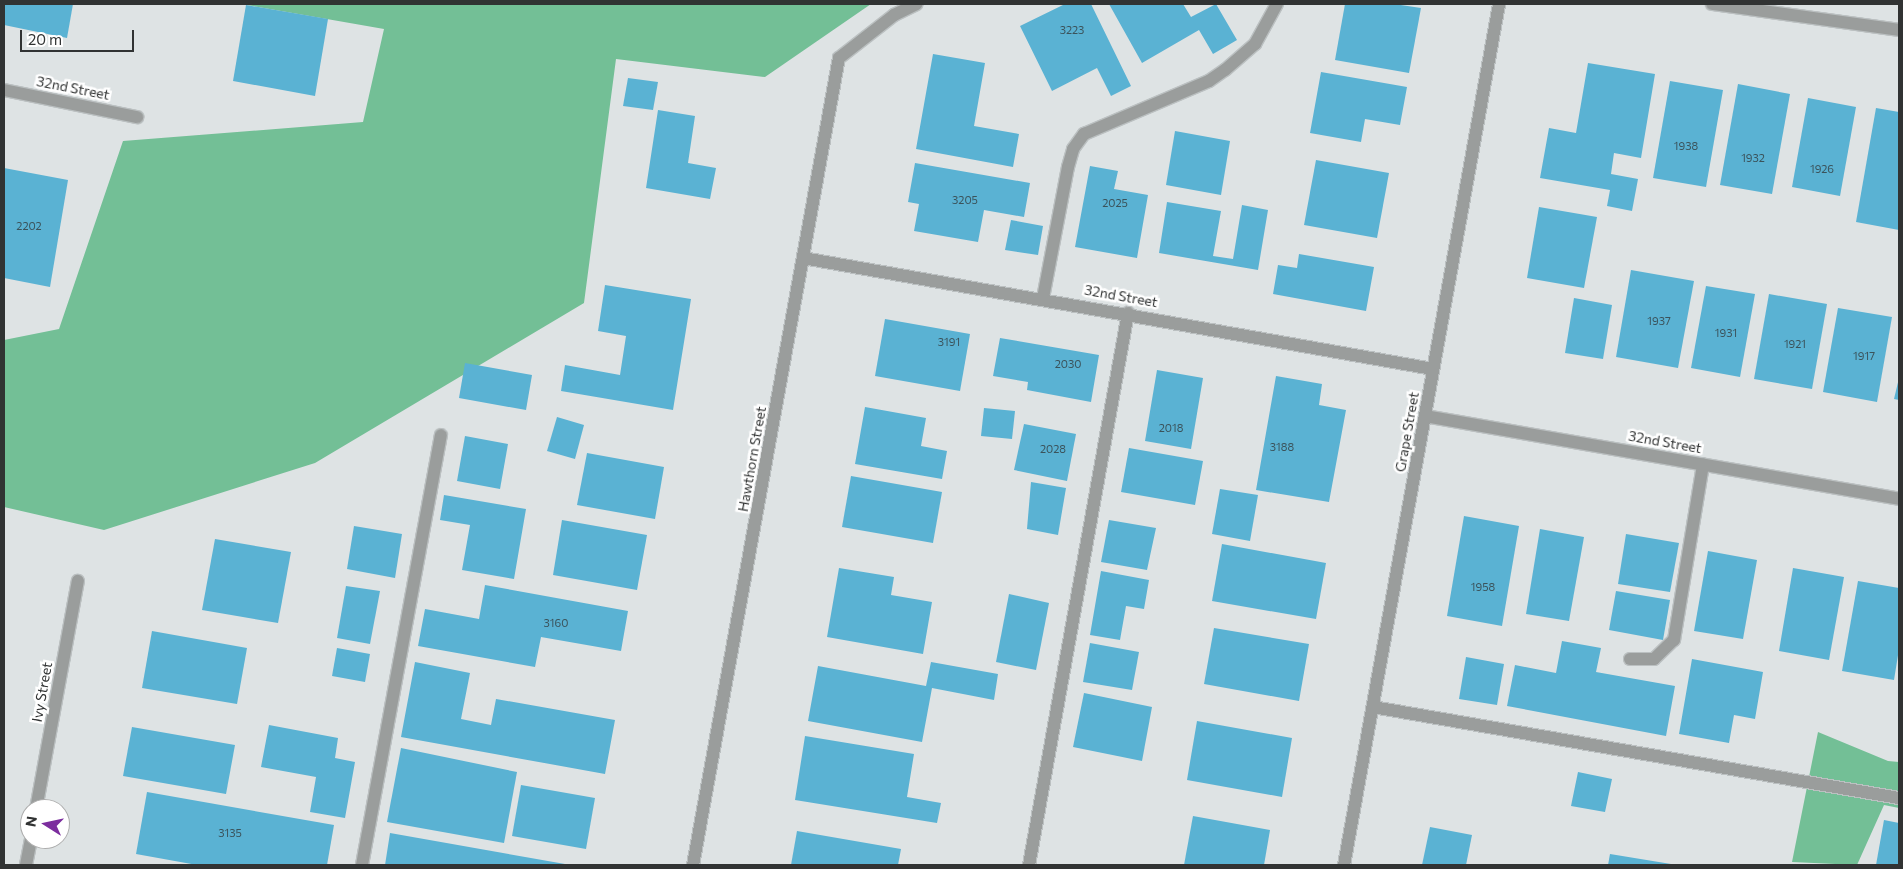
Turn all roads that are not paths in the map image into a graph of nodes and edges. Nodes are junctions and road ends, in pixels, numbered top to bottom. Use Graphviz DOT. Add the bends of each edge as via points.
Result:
graph roads {
  1 [pos="917,4"];
  2 [pos="1277,4"];
  3 [pos="1499,4"];
  4 [pos="1712,4"];
  5 [pos="1899,30"];
  6 [pos="4,90"];
  7 [pos="137,117"];
  8 [pos="803,258"];
  9 [pos="1043,298"];
  10 [pos="1128,313"];
  11 [pos="1433,369"];
  12 [pos="1425,416"];
  13 [pos="441,435"];
  14 [pos="1703,464"];
  15 [pos="1899,498"];
  16 [pos="78,581"];
  17 [pos="1630,659"];
  18 [pos="1373,707"];
  19 [pos="1899,798"];
  20 [pos="38,799"];
  21 [pos="29,849"];
  22 [pos="26,865"];
  23 [pos="362,865"];
  24 [pos="693,865"];
  25 [pos="1029,865"];
  26 [pos="1344,865"];
  1 -- 8 [label="street, Hawthorn Street" via="894,16 839,58"];
  2 -- 9 [label="street" via="1264,31 1251,48 1226,70 1209,81 1084,134 1070,159"];
  3 -- 11 [label="street, Grape Street"];
  4 -- 5 [label="street"];
  6 -- 7 [label="street, 32nd Street"];
  8 -- 9 [label="street, 32nd Street"];
  8 -- 24 [label="street, Hawthorn Street"];
  9 -- 10 [label="street, 32nd Street"];
  10 -- 11 [label="street, 32nd Street"];
  10 -- 25 [label="street"];
  11 -- 12 [label="street, Grape Street"];
  12 -- 14 [label="street, 32nd Street"];
  12 -- 18 [label="street, Grape Street"];
  13 -- 23 [label="street"];
  14 -- 15 [label="street, 32nd Street"];
  14 -- 17 [label="street" via="1674,640 1654,659"];
  16 -- 20 [label="street, Ivy Street"];
  18 -- 19 [label="street"];
  18 -- 26 [label="street, Grape Street"];
  21 -- 22 [label="street"];
}
